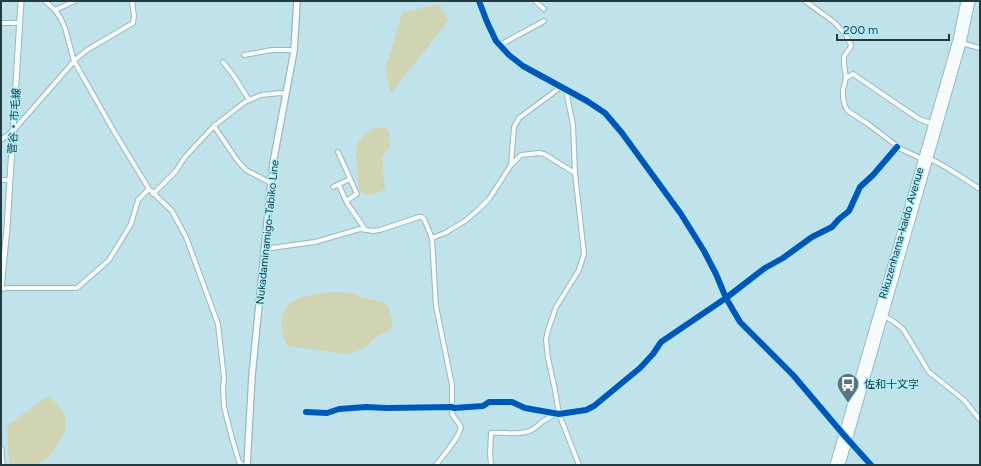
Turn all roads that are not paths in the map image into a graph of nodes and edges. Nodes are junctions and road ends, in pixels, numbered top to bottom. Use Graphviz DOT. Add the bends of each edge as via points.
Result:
graph roads {
  1 [pos="21,1"];
  2 [pos="45,1"];
  3 [pos="75,1"];
  4 [pos="132,1"];
  5 [pos="297,1"];
  6 [pos="480,1"];
  7 [pos="535,1"];
  8 [pos="805,1"];
  9 [pos="965,1"];
  10 [pos="971,1"];
  11 [pos="544,9"];
  12 [pos="55,10"];
  13 [pos="544,21"];
  14 [pos="1,23"];
  15 [pos="20,23"];
  16 [pos="960,42"];
  17 [pos="500,45"];
  18 [pos="980,48"];
  19 [pos="294,50"];
  20 [pos="244,55"];
  21 [pos="74,61"];
  22 [pos="223,62"];
  23 [pos="846,78"];
  24 [pos="561,87"];
  25 [pos="566,90"];
  26 [pos="285,94"];
  27 [pos="249,100"];
  28 [pos="933,124"];
  29 [pos="214,126"];
  30 [pos="13,131"];
  31 [pos="1,140"];
  32 [pos="897,147"];
  33 [pos="338,152"];
  34 [pos="926,159"];
  35 [pos="511,165"];
  36 [pos="575,173"];
  37 [pos="350,179"];
  38 [pos="1,180"];
  39 [pos="10,180"];
  40 [pos="271,183"];
  41 [pos="339,185"];
  42 [pos="333,187"];
  43 [pos="149,189"];
  44 [pos="980,189"];
  45 [pos="153,194"];
  46 [pos="346,201"];
  47 [pos="365,229"];
  48 [pos="432,238"];
  49 [pos="4,239"];
  50 [pos="264,248"];
  51 [pos="2,265"];
  52 [pos="1,289"];
  53 [pos="726,298"];
  54 [pos="884,316"];
  55 [pos="452,407"];
  56 [pos="306,412"];
  57 [pos="557,414"];
  58 [pos="980,420"];
  59 [pos="846,436"];
  60 [pos="1,449"];
  61 [pos="2,465"];
  62 [pos="246,465"];
  63 [pos="436,465"];
  64 [pos="491,465"];
  65 [pos="579,465"];
  66 [pos="834,465"];
  67 [pos="841,465"];
  68 [pos="871,465"];
  1 -- 15 [label="street, 菅谷・市毛線"];
  2 -- 12 [label="street"];
  3 -- 12 [label="street"];
  4 -- 21 [label="street" via="133,23 87,50"];
  5 -- 19 [label="main road, Nukadaminamigo-Tabiko Line"];
  6 -- 17 [label="street" via="487,22"];
  7 -- 11 [label="street"];
  8 -- 23 [label="street" via="834,22 846,35 851,45 844,56"];
  9 -- 16 [label="highway, Rikuzenhama-kaido Avenue"];
  10 -- 16 [label="highway, Rikuzenhama-kaido Avenue"];
  12 -- 21 [label="street" via="65,28"];
  13 -- 17 [label="street"];
  14 -- 15 [label="street"];
  15 -- 30 [label="street, 菅谷・市毛線"];
  16 -- 18 [label="street"];
  16 -- 28 [label="highway, Rikuzenhama-kaido Avenue"];
  16 -- 34 [label="highway, Rikuzenhama-kaido Avenue"];
  17 -- 24 [label="street" via="523,66"];
  19 -- 20 [label="street" via="272,50"];
  19 -- 26 [label="main road, Nukadaminamigo-Tabiko Line"];
  21 -- 30 [label="street"];
  21 -- 43 [label="street"];
  22 -- 27 [label="street"];
  23 -- 28 [label="street" via="853,74 919,119"];
  23 -- 32 [label="street" via="843,98 848,111"];
  24 -- 25 [label="street"];
  24 -- 35 [label="street" via="519,118 514,127"];
  25 -- 36 [label="street" via="573,125"];
  25 -- 53 [label="street" via="605,114 622,132 681,214 704,251"];
  26 -- 27 [label="street" via="261,95"];
  26 -- 40 [label="main road, Nukadaminamigo-Tabiko Line"];
  27 -- 29 [label="street"];
  28 -- 34 [label="highway, Rikuzenhama-kaido Avenue"];
  29 -- 40 [label="street" via="246,170"];
  29 -- 45 [label="street"];
  30 -- 31 [label="street"];
  30 -- 39 [label="street, 菅谷・市毛線"];
  32 -- 34 [label="street"];
  32 -- 53 [label="street" via="860,188 849,211 832,227 812,237"];
  33 -- 37 [label="street"];
  34 -- 44 [label="street" via="949,168"];
  34 -- 54 [label="highway, Rikuzenhama-kaido Avenue"];
  34 -- 59 [label="highway, Rikuzenhama-kaido Avenue"];
  35 -- 36 [label="street" via="521,155 539,153"];
  35 -- 48 [label="street" via="479,209 445,233"];
  36 -- 57 [label="street" via="584,254 579,270 556,307 546,340"];
  37 -- 41 [label="street"];
  37 -- 46 [label="street" via="357,194"];
  38 -- 39 [label="street"];
  39 -- 49 [label="street, 菅谷・市毛線"];
  40 -- 50 [label="main road, Nukadaminamigo-Tabiko Line"];
  41 -- 42 [label="street"];
  41 -- 46 [label="street"];
  43 -- 45 [label="street"];
  43 -- 52 [label="street" via="138,200 130,224 109,260 76,288"];
  45 -- 62 [label="street" via="172,211 186,237 218,324 224,378 224,407 239,462"];
  46 -- 47 [label="street"];
  47 -- 48 [label="street" via="380,230 422,217"];
  47 -- 50 [label="street" via="316,242"];
  48 -- 55 [label="street" via="436,306 452,385"];
  49 -- 51 [label="street, 菅谷・市毛線"];
  50 -- 62 [label="main road, Nukadaminamigo-Tabiko Line"];
  51 -- 52 [label="street, 菅谷・市毛線"];
  53 -- 57 [label="street" via="661,342 640,368 594,406 586,410"];
  53 -- 59 [label="street" via="740,322 793,375"];
  54 -- 58 [label="street" via="903,329 929,372 964,400"];
  54 -- 59 [label="highway, Rikuzenhama-kaido Avenue"];
  55 -- 56 [label="street" via="366,407 339,409 327,413"];
  55 -- 57 [label="street" via="512,402 525,408"];
  55 -- 63 [label="street" via="452,414 461,427 460,432"];
  57 -- 64 [label="street" via="526,432 491,433"];
  57 -- 65 [label="street"];
  59 -- 66 [label="highway, Rikuzenhama-kaido Avenue"];
  59 -- 67 [label="highway, Rikuzenhama-kaido Avenue"];
  59 -- 68 [label="street"];
  60 -- 61 [label="street"];
}
